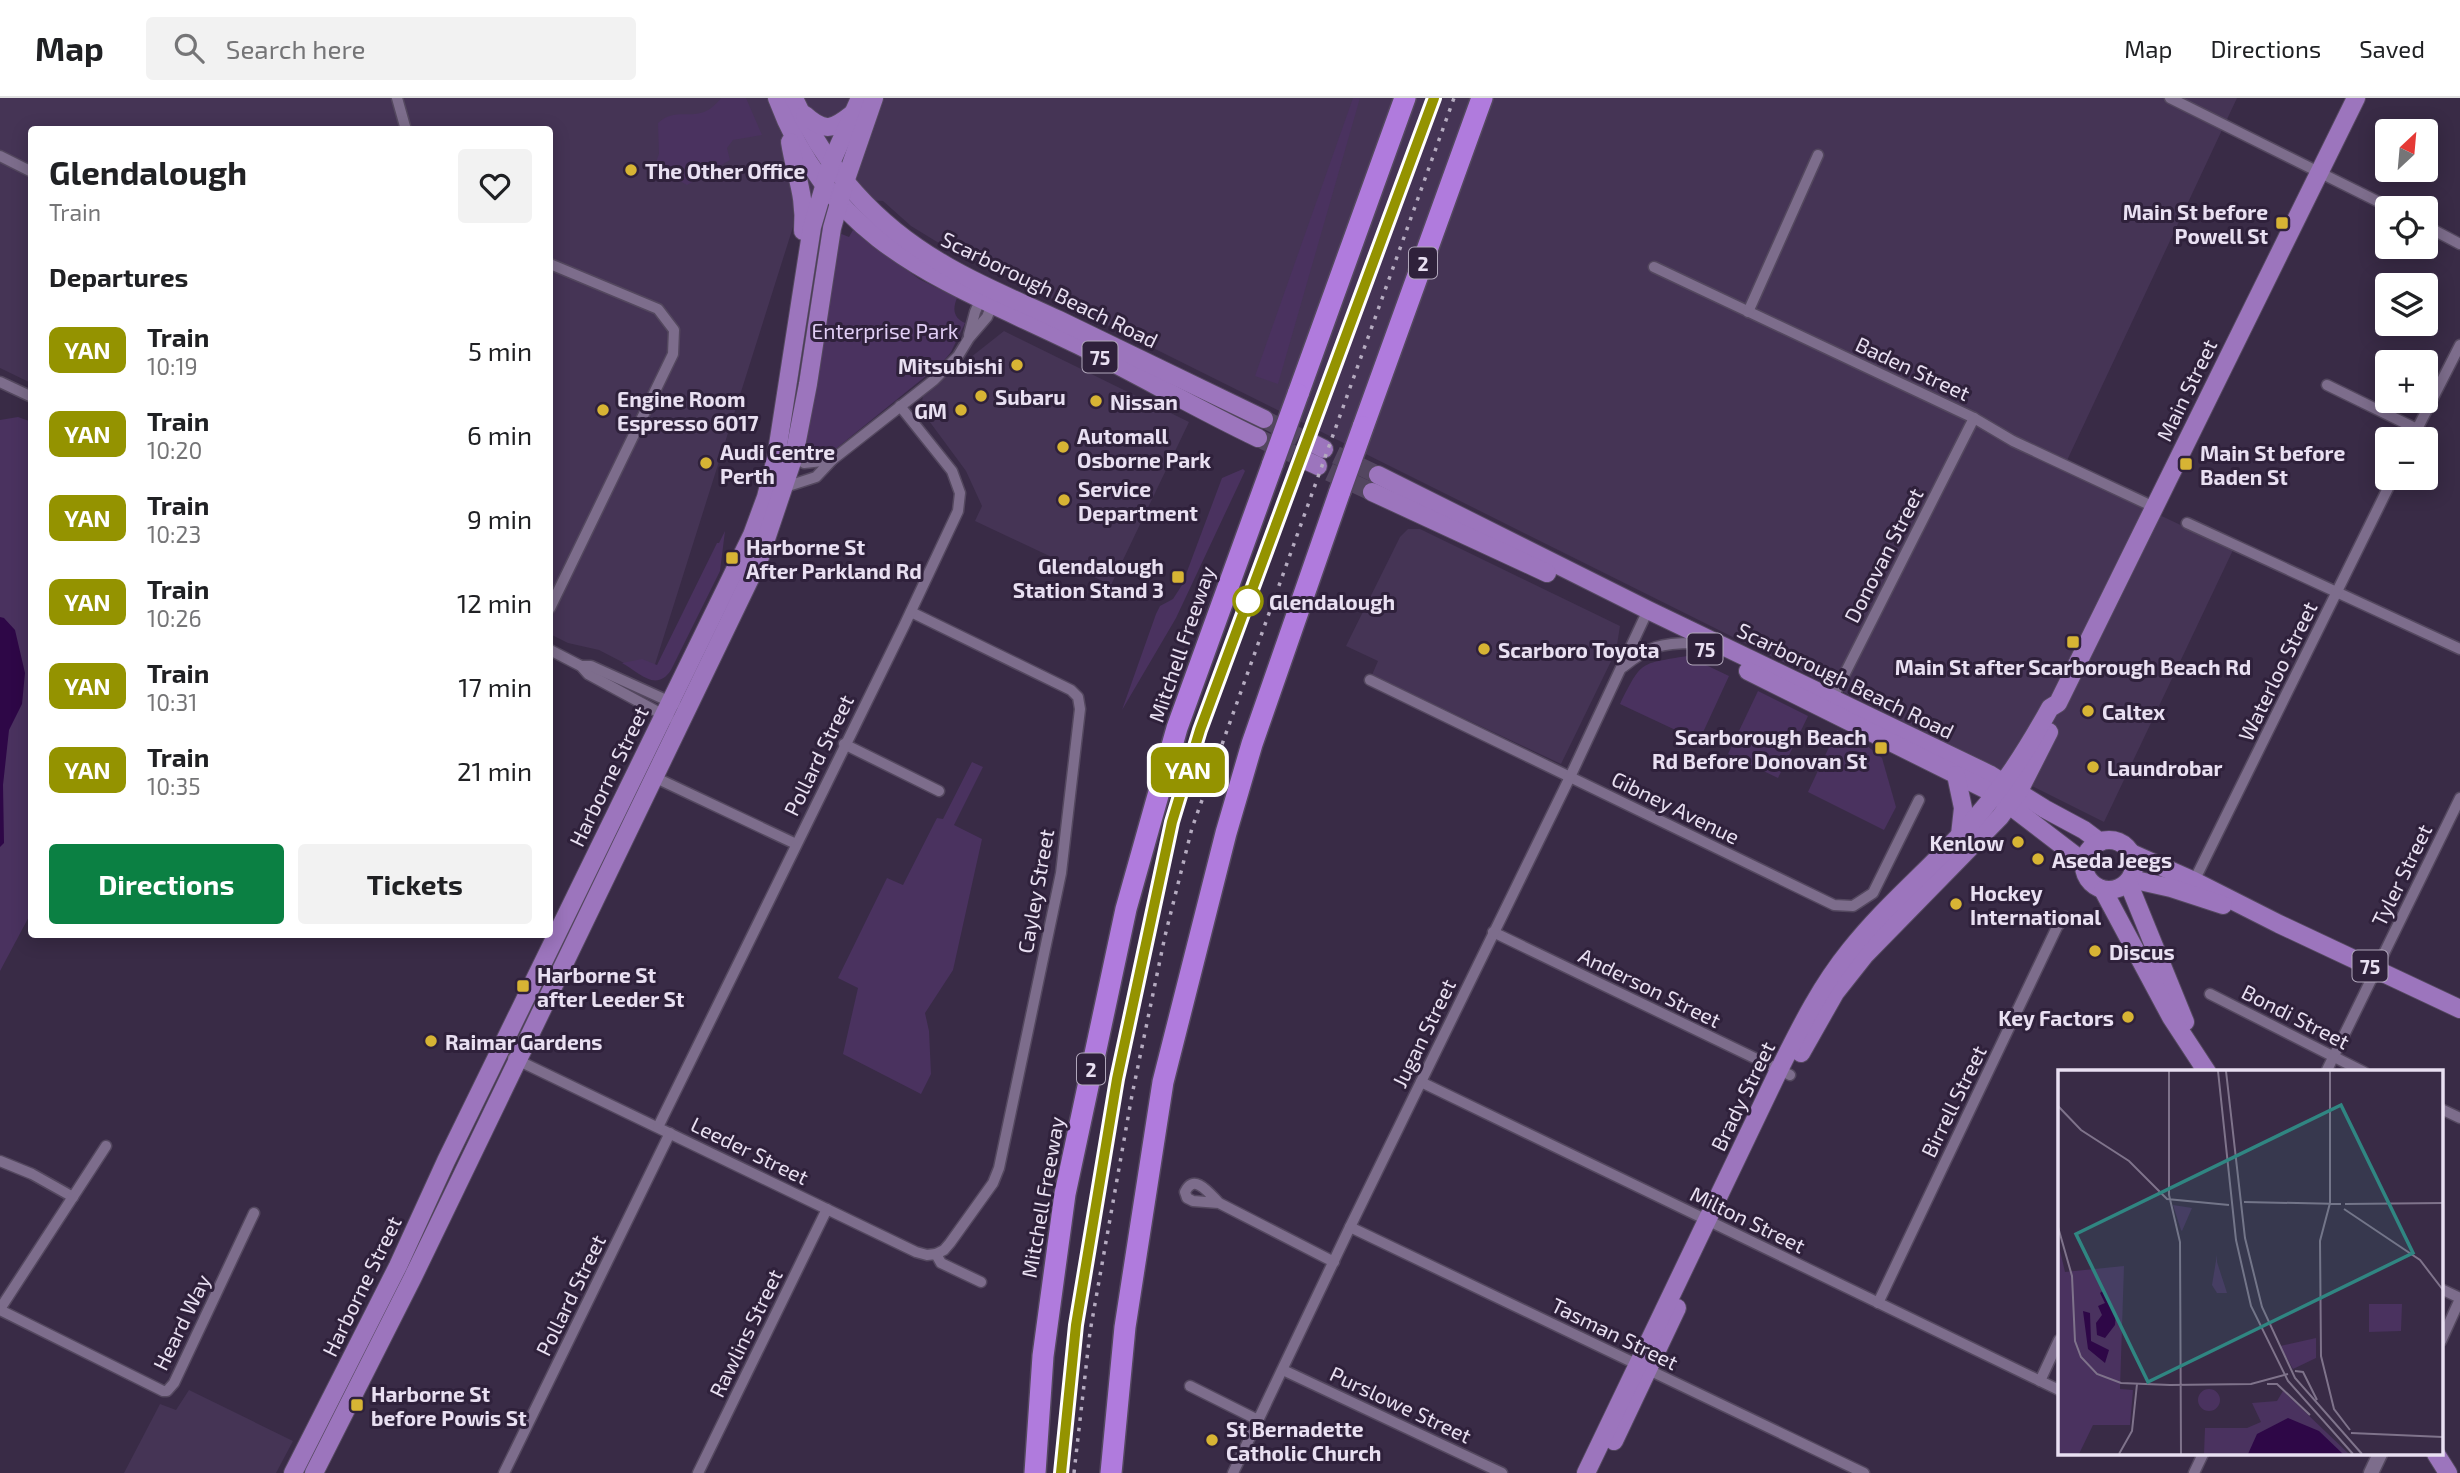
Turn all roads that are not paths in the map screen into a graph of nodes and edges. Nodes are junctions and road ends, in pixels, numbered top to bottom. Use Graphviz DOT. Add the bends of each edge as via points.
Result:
graph roads {
  1 [pos="397,98"];
  2 [pos="777,98"];
  3 [pos="874,98"];
  4 [pos="1405,98"];
  5 [pos="1482,98"];
  6 [pos="2169,98"];
  7 [pos="2356,98"];
  8 [pos="797,105"];
  9 [pos="856,106"];
  10 [pos="405,126"];
  11 [pos="788,127"];
  12 [pos="1818,155"];
  13 [pos="0,156"];
  14 [pos="831,163"];
  15 [pos="28,170"];
  16 [pos="2320,173"];
  17 [pos="845,182"];
  18 [pos="823,184"];
  19 [pos="2375,200"];
  20 [pos="839,203"];
  21 [pos="2438,232"];
  22 [pos="2460,244"];
  23 [pos="808,255"];
  24 [pos="553,265"];
  25 [pos="1654,267"];
  26 [pos="989,295"];
  27 [pos="1748,312"];
  28 [pos="2460,345"];
  29 [pos="0,382"];
  30 [pos="2327,385"];
  31 [pos="28,395"];
  32 [pos="900,406"];
  33 [pos="1974,418"];
  34 [pos="1265,419"];
  35 [pos="2402,427"];
  36 [pos="2419,427"];
  37 [pos="1258,438"];
  38 [pos="794,456"];
  39 [pos="832,460"];
  40 [pos="1375,484"];
  41 [pos="785,486"];
  42 [pos="2387,490"];
  43 [pos="2154,507"];
  44 [pos="2187,523"];
  45 [pos="2336,593"];
  46 [pos="553,602"];
  47 [pos="911,612"];
  48 [pos="1646,615"];
  49 [pos="1694,643"];
  50 [pos="2460,649"];
  51 [pos="553,652"];
  52 [pos="1619,670"];
  53 [pos="1370,680"];
  54 [pos="2058,703"];
  55 [pos="1830,704"];
  56 [pos="666,708"];
  57 [pos="684,717"];
  58 [pos="844,744"];
  59 [pos="2030,771"];
  60 [pos="1955,775"];
  61 [pos="654,777"];
  62 [pos="1570,777"];
  63 [pos="939,791"];
  64 [pos="2007,793"];
  65 [pos="2460,798"];
  66 [pos="1919,800"];
  67 [pos="2045,809"];
  68 [pos="2455,823"];
  69 [pos="1960,835"];
  70 [pos="2100,842"];
  71 [pos="796,844"];
  72 [pos="597,851"];
  73 [pos="2131,853"];
  74 [pos="616,860"];
  75 [pos="2085,863"];
  76 [pos="2129,881"];
  77 [pos="2194,881"];
  78 [pos="2103,890"];
  79 [pos="2065,917"];
  80 [pos="2279,924"];
  81 [pos="1493,932"];
  82 [pos="2377,970"];
  83 [pos="2210,994"];
  84 [pos="2460,1009"];
  85 [pos="499,1051"];
  86 [pos="2334,1058"];
  87 [pos="518,1060"];
  88 [pos="2200,1070"];
  89 [pos="2327,1070"];
  90 [pos="2360,1070"];
  91 [pos="1784,1073"];
  92 [pos="1421,1082"];
  93 [pos="2442,1109"];
  94 [pos="2460,1118"];
  95 [pos="658,1127"];
  96 [pos="670,1133"];
  97 [pos="106,1146"];
  98 [pos="0,1161"];
  99 [pos="446,1161"];
  100 [pos="465,1170"];
  101 [pos="73,1198"];
  102 [pos="1219,1203"];
  103 [pos="827,1209"];
  104 [pos="254,1213"];
  105 [pos="1712,1223"];
  106 [pos="1350,1227"];
  107 [pos="936,1254"];
  108 [pos="1334,1262"];
  109 [pos="981,1282"];
  110 [pos="2442,1289"];
  111 [pos="2460,1298"];
  112 [pos="1878,1303"];
  113 [pos="0,1309"];
  114 [pos="2442,1338"];
  115 [pos="2058,1342"];
  116 [pos="1642,1368"];
  117 [pos="1283,1370"];
  118 [pos="2039,1381"];
  119 [pos="1190,1386"];
  120 [pos="2058,1390"];
  121 [pos="1258,1420"];
  122 [pos="2379,1456"];
  123 [pos="2438,1456"];
  124 [pos="293,1473"];
  125 [pos="314,1473"];
  126 [pos="504,1473"];
  127 [pos="698,1473"];
  128 [pos="1035,1473"];
  129 [pos="1111,1473"];
  130 [pos="1233,1473"];
  131 [pos="1502,1473"];
  132 [pos="1586,1473"];
  133 [pos="1599,1473"];
  134 [pos="1864,1473"];
  135 [pos="2371,1473"];
  136 [pos="2448,1473"];
  1 -- 10 [label="street"];
  2 -- 11 [label="main road, Scarborough Beach Road / 75"];
  3 -- 17 [label="main road, Harborne Street"];
  4 -- 128 [label="highway, Mitchell Freeway / 2, bridge" via="1177,728 1126,909 1065,1194 1043,1356"];
  5 -- 129 [label="highway, 2, bridge" via="1278,668 1200,931 1166,1070 1125,1327"];
  6 -- 16 [label="street"];
  7 -- 16 [label="main road, Main Street"];
  8 -- 9 [label="main road" via="814,123 828,128"];
  8 -- 14 [label="main road, Scarborough Beach Road / 75"];
  9 -- 14 [label="main road, Harborne Street"];
  11 -- 18 [label="main road, Scarborough Beach Road / 75"];
  11 -- 23 [label="main road" via="801,182 803,240"];
  12 -- 27 [label="street"];
  13 -- 15 [label="street"];
  14 -- 17 [label="main road, Scarborough Beach Road / 75"];
  14 -- 18 [label="main road, Harborne Street"];
  16 -- 19 [label="street"];
  16 -- 43 [label="main road, Main Street"];
  17 -- 20 [label="main road, Harborne Street"];
  17 -- 26 [label="main road, Scarborough Beach Road / 75" via="877,217"];
  18 -- 20 [label="main road, Scarborough Beach Road / 75"];
  18 -- 23 [label="main road, Harborne Street"];
  20 -- 26 [label="main road, Scarborough Beach Road / 75" via="900,256 947,284"];
  20 -- 38 [label="main road, Harborne Street"];
  21 -- 22 [label="street"];
  23 -- 56 [label="main road, Harborne Street" via="766,497 752,535"];
  24 -- 46 [label="street" via="658,309 674,330 673,354"];
  25 -- 27 [label="street, Baden Street"];
  26 -- 32 [label="street" via="987,317 958,356"];
  26 -- 34 [label="main road, Scarborough Beach Road / 75"];
  26 -- 37 [label="main road, Scarborough Beach Road / 75"];
  27 -- 33 [label="street, Baden Street"];
  28 -- 36 [label="street"];
  29 -- 31 [label="street"];
  30 -- 35 [label="street"];
  32 -- 39 [label="street"];
  32 -- 47 [label="street, Pollard Street" via="952,471 960,493 954,520"];
  33 -- 43 [label="street, Baden Street"];
  33 -- 55 [label="street, Donovan Street"];
  38 -- 39 [label="street" via="804,464"];
  38 -- 41 [label="main road, Harborne Street"];
  39 -- 41 [label="street" via="816,477"];
  40 -- 48 [label="main road, Scarborough Beach Road / 75"];
  41 -- 57 [label="main road, Harborne Street" via="759,560"];
  42 -- 45 [label="street, Waterloo Street"];
  43 -- 54 [label="main road, Main Street"];
  44 -- 45 [label="street"];
  45 -- 50 [label="street"];
  45 -- 77 [label="street, Waterloo Street"];
  47 -- 58 [label="street, Pollard Street"];
  47 -- 107 [label="street, Cayley Street" via="1071,690 1080,709 1060,873 999,1168 950,1243"];
  48 -- 49 [label="main road, Scarborough Beach Road / 75"];
  48 -- 52 [label="street, Jugan Street"];
  48 -- 55 [label="main road, Scarborough Beach Road / 75"];
  49 -- 52 [label="street" via="1653,647"];
  49 -- 55 [label="main road, Scarborough Beach Road / 75"];
  51 -- 56 [label="street" via="588,674"];
  52 -- 62 [label="street, Jugan Street"];
  53 -- 62 [label="street, Gibney Avenue"];
  54 -- 59 [label="main road, Main Street" via="2059,711"];
  54 -- 64 [label="main road, Main Street" via="2050,708"];
  55 -- 60 [label="main road, Scarborough Beach Road / 75"];
  55 -- 64 [label="main road, Scarborough Beach Road / 75"];
  56 -- 57 [label="street"];
  56 -- 72 [label="main road, Harborne Street"];
  57 -- 61 [label="main road, Harborne Street"];
  58 -- 63 [label="street"];
  58 -- 71 [label="street, Pollard Street"];
  59 -- 64 [label="main road, Main Street"];
  59 -- 67 [label="main road"];
  60 -- 64 [label="main road, Scarborough Beach Road / 75"];
  60 -- 69 [label="main road" via="1963,808"];
  61 -- 71 [label="street"];
  61 -- 74 [label="main road, Harborne Street"];
  62 -- 66 [label="street, Gibney Avenue" via="1834,905 1853,906 1873,893"];
  62 -- 81 [label="street, Jugan Street"];
  64 -- 67 [label="main road, Scarborough Beach Road / 75"];
  64 -- 69 [label="main road, Brady Street"];
  64 -- 75 [label="main road, Scarborough Beach Road / 75"];
  64 -- 91 [label="main road, Brady Street" via="1979,842 1860,961"];
  65 -- 68 [label="street, Tyler Street"];
  67 -- 70 [label="main road, Scarborough Beach Road / 75"];
  68 -- 82 [label="street, Tyler Street"];
  69 -- 91 [label="main road, Brady Street" via="1849,951 1807,1015"];
  70 -- 73 [label="main road" via="2118,842"];
  70 -- 75 [label="main road"];
  71 -- 95 [label="street, Pollard Street"];
  72 -- 74 [label="main road"];
  72 -- 85 [label="main road, Harborne Street"];
  73 -- 76 [label="main road" via="2134,866"];
  73 -- 77 [label="main road, 75"];
  74 -- 87 [label="main road, Harborne Street"];
  75 -- 78 [label="main road" via="2089,880"];
  76 -- 78 [label="main road"];
  76 -- 80 [label="main road, 75" via="2171,888"];
  76 -- 88 [label="main road"];
  77 -- 80 [label="main road, 75"];
  78 -- 88 [label="main road"];
  79 -- 112 [label="street, Birrell Street"];
  80 -- 82 [label="main road, 75"];
  81 -- 91 [label="street, Anderson Street"];
  81 -- 92 [label="street, Jugan Street"];
  82 -- 84 [label="main road, 75"];
  82 -- 86 [label="street, Tyler Street"];
  83 -- 86 [label="street, Bondi Street"];
  85 -- 87 [label="street, Leeder Street"];
  85 -- 99 [label="main road, Harborne Street"];
  86 -- 89 [label="street, Tyler Street"];
  86 -- 90 [label="street, Bondi Street"];
  87 -- 95 [label="street, Leeder Street"];
  87 -- 100 [label="main road, Harborne Street"];
  91 -- 105 [label="main road, Brady Street"];
  92 -- 105 [label="street, Milton Street"];
  92 -- 106 [label="street, Jugan Street"];
  93 -- 94 [label="street"];
  95 -- 96 [label="street, Leeder Street"];
  96 -- 103 [label="street, Leeder Street"];
  96 -- 126 [label="street, Pollard Street"];
  97 -- 101 [label="street"];
  98 -- 101 [label="street"];
  99 -- 100 [label="main road"];
  99 -- 124 [label="main road, Harborne Street"];
  100 -- 125 [label="main road, Harborne Street"];
  101 -- 113 [label="street"];
  102 -- 108 [label="street"];
  103 -- 107 [label="street, Leeder Street" via="916,1252"];
  103 -- 127 [label="street, Rawlins Street"];
  104 -- 113 [label="street, Heard Way" via="167,1391"];
  105 -- 112 [label="street, Milton Street"];
  105 -- 116 [label="main road, Brady Street"];
  106 -- 108 [label="street, Jugan Street"];
  106 -- 116 [label="street, Tasman Street"];
  107 -- 109 [label="street, Leeder Street" via="942,1263"];
  108 -- 117 [label="street, Jugan Street"];
  110 -- 111 [label="street"];
  111 -- 114 [label="street"];
  112 -- 118 [label="street, Milton Street"];
  115 -- 118 [label="street"];
  116 -- 132 [label="main road, Brady Street"];
  116 -- 133 [label="main road, Brady Street"];
  116 -- 134 [label="street, Tasman Street"];
  117 -- 121 [label="street, Jugan Street"];
  117 -- 131 [label="street, Purslowe Street"];
  118 -- 120 [label="street, Milton Street"];
  119 -- 121 [label="street"];
  121 -- 130 [label="street, Jugan Street"];
  122 -- 135 [label="street"];
  123 -- 136 [label="main road"];
}
